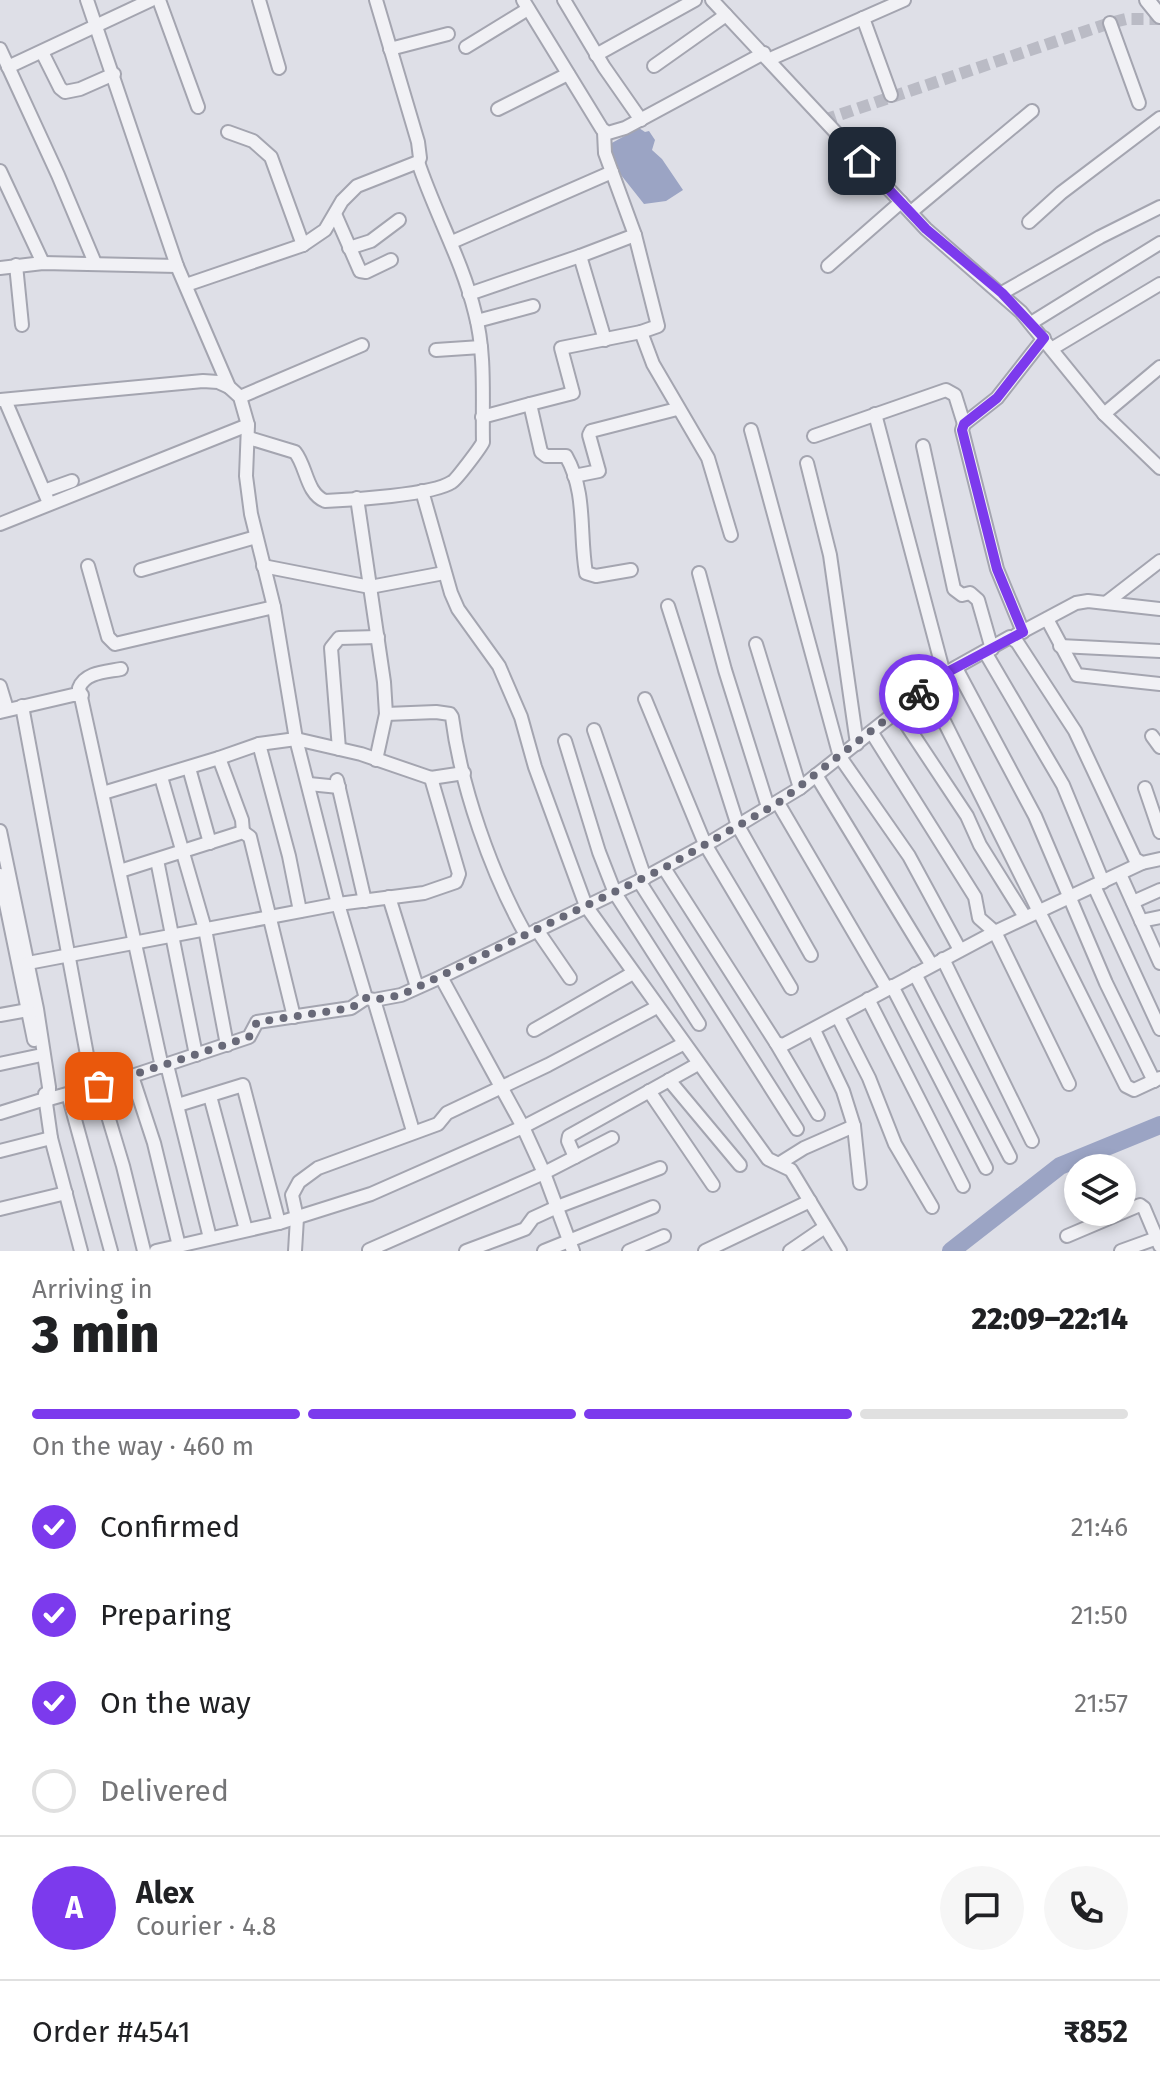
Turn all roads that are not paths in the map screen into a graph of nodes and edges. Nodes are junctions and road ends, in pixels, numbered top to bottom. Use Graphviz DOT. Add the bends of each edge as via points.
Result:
graph roads {
  1 [pos="87,0"];
  2 [pos="151,0"];
  3 [pos="159,0"];
  4 [pos="259,0"];
  5 [pos="376,0"];
  6 [pos="564,0"];
  7 [pos="695,0"];
  8 [pos="712,0"];
  9 [pos="904,0"];
  10 [pos="1147,0"];
  11 [pos="526,4"];
  12 [pos="726,15"];
  13 [pos="1160,16"];
  14 [pos="863,18"];
  15 [pos="1110,23"];
  16 [pos="96,27"];
  17 [pos="448,34"];
  18 [pos="466,47"];
  19 [pos="0,49"];
  20 [pos="390,49"];
  21 [pos="42,52"];
  22 [pos="596,55"];
  23 [pos="767,56"];
  24 [pos="654,66"];
  25 [pos="8,67"];
  26 [pos="279,68"];
  27 [pos="114,74"];
  28 [pos="568,74"];
  29 [pos="891,95"];
  30 [pos="1139,103"];
  31 [pos="198,107"];
  32 [pos="498,109"];
  33 [pos="1032,111"];
  34 [pos="1160,118"];
  35 [pos="641,120"];
  36 [pos="228,132"];
  37 [pos="604,132"];
  38 [pos="418,162"];
  39 [pos="0,171"];
  40 [pos="612,172"];
  41 [pos="901,202"];
  42 [pos="1160,207"];
  43 [pos="911,212"];
  44 [pos="335,214"];
  45 [pos="399,220"];
  46 [pos="1029,222"];
  47 [pos="635,235"];
  48 [pos="452,242"];
  49 [pos="1160,243"];
  50 [pos="303,245"];
  51 [pos="349,248"];
  52 [pos="580,256"];
  53 [pos="391,260"];
  54 [pos="43,263"];
  55 [pos="95,263"];
  56 [pos="16,265"];
  57 [pos="177,266"];
  58 [pos="828,266"];
  59 [pos="0,268"];
  60 [pos="1160,284"];
  61 [pos="186,285"];
  62 [pos="1002,293"];
  63 [pos="469,294"];
  64 [pos="533,306"];
  65 [pos="477,321"];
  66 [pos="1031,323"];
  67 [pos="22,325"];
  68 [pos="641,332"];
  69 [pos="1044,338"];
  70 [pos="605,340"];
  71 [pos="362,345"];
  72 [pos="481,347"];
  73 [pos="1053,348"];
  74 [pos="436,350"];
  75 [pos="1160,367"];
  76 [pos="229,387"];
  77 [pos="240,397"];
  78 [pos="2,400"];
  79 [pos="530,404"];
  80 [pos="677,409"];
  81 [pos="875,414"];
  82 [pos="1104,414"];
  83 [pos="482,417"];
  84 [pos="964,424"];
  85 [pos="751,430"];
  86 [pos="248,432"];
  87 [pos="814,436"];
  88 [pos="923,446"];
  89 [pos="807,463"];
  90 [pos="1160,468"];
  91 [pos="574,476"];
  92 [pos="72,481"];
  93 [pos="422,491"];
  94 [pos="47,497"];
  95 [pos="357,498"];
  96 [pos="0,524"];
  97 [pos="731,535"];
  98 [pos="256,537"];
  99 [pos="1160,561"];
  100 [pos="88,566"];
  101 [pos="263,566"];
  102 [pos="141,570"];
  103 [pos="631,570"];
  104 [pos="444,573"];
  105 [pos="699,573"];
  106 [pos="370,587"];
  107 [pos="1107,602"];
  108 [pos="668,606"];
  109 [pos="274,607"];
  110 [pos="1160,609"];
  111 [pos="1047,619"];
  112 [pos="1018,635"];
  113 [pos="378,637"];
  114 [pos="756,644"];
  115 [pos="1060,646"];
  116 [pos="988,650"];
  117 [pos="1160,651"];
  118 [pos="121,669"];
  119 [pos="950,671"];
  120 [pos="1160,684"];
  121 [pos="0,686"];
  122 [pos="927,687"];
  123 [pos="82,695"];
  124 [pos="645,699"];
  125 [pos="22,706"];
  126 [pos="4,710"];
  127 [pos="898,712"];
  128 [pos="386,714"];
  129 [pos="594,730"];
  130 [pos="872,733"];
  131 [pos="1152,736"];
  132 [pos="296,739"];
  133 [pos="565,741"];
  134 [pos="259,744"];
  135 [pos="857,744"];
  136 [pos="1160,747"];
  137 [pos="339,749"];
  138 [pos="840,757"];
  139 [pos="219,758"];
  140 [pos="376,760"];
  141 [pos="189,768"];
  142 [pos="464,773"];
  143 [pos="816,775"];
  144 [pos="161,777"];
  145 [pos="431,778"];
  146 [pos="309,784"];
  147 [pos="800,788"];
  148 [pos="1145,788"];
  149 [pos="103,793"];
  150 [pos="773,805"];
  151 [pos="738,826"];
  152 [pos="0,831"];
  153 [pos="243,832"];
  154 [pos="1160,832"];
  155 [pos="210,843"];
  156 [pos="705,844"];
  157 [pos="184,851"];
  158 [pos="1160,859"];
  159 [pos="157,860"];
  160 [pos="1142,863"];
  161 [pos="664,868"];
  162 [pos="120,871"];
  163 [pos="1120,874"];
  164 [pos="0,875"];
  165 [pos="642,880"];
  166 [pos="1099,884"];
  167 [pos="1160,890"];
  168 [pos="615,893"];
  169 [pos="389,897"];
  170 [pos="1070,897"];
  171 [pos="365,901"];
  172 [pos="1133,902"];
  173 [pos="338,904"];
  174 [pos="586,906"];
  175 [pos="1039,910"];
  176 [pos="300,911"];
  177 [pos="269,917"];
  178 [pos="1025,917"];
  179 [pos="1160,917"];
  180 [pos="1141,921"];
  181 [pos="205,929"];
  182 [pos="995,932"];
  183 [pos="532,933"];
  184 [pos="171,936"];
  185 [pos="135,943"];
  186 [pos="960,950"];
  187 [pos="16,952"];
  188 [pos="0,954"];
  189 [pos="69,955"];
  190 [pos="811,955"];
  191 [pos="937,961"];
  192 [pos="28,963"];
  193 [pos="1160,963"];
  194 [pos="633,973"];
  195 [pos="915,974"];
  196 [pos="441,977"];
  197 [pos="570,978"];
  198 [pos="417,987"];
  199 [pos="889,987"];
  200 [pos="791,988"];
  201 [pos="370,999"];
  202 [pos="868,999"];
  203 [pos="657,1007"];
  204 [pos="28,1010"];
  205 [pos="0,1015"];
  206 [pos="294,1017"];
  207 [pos="838,1017"];
  208 [pos="699,1024"];
  209 [pos="1160,1029"];
  210 [pos="534,1030"];
  211 [pos="814,1030"];
  212 [pos="776,1043"];
  213 [pos="683,1044"];
  214 [pos="227,1045"];
  215 [pos="196,1055"];
  216 [pos="37,1056"];
  217 [pos="0,1064"];
  218 [pos="698,1064"];
  219 [pos="165,1066"];
  220 [pos="132,1076"];
  221 [pos="1157,1079"];
  222 [pos="669,1080"];
  223 [pos="1069,1084"];
  224 [pos="96,1086"];
  225 [pos="502,1086"];
  226 [pos="649,1091"];
  227 [pos="68,1094"];
  228 [pos="210,1096"];
  229 [pos="49,1099"];
  230 [pos="178,1105"];
  231 [pos="0,1113"];
  232 [pos="818,1114"];
  233 [pos="854,1126"];
  234 [pos="523,1127"];
  235 [pos="797,1129"];
  236 [pos="413,1131"];
  237 [pos="51,1138"];
  238 [pos="612,1138"];
  239 [pos="1032,1141"];
  240 [pos="0,1151"];
  241 [pos="575,1157"];
  242 [pos="1010,1157"];
  243 [pos="780,1163"];
  244 [pos="740,1165"];
  245 [pos="660,1168"];
  246 [pos="986,1168"];
  247 [pos="544,1173"];
  248 [pos="860,1183"];
  249 [pos="713,1185"];
  250 [pos="963,1186"];
  251 [pos="66,1193"];
  252 [pos="810,1201"];
  253 [pos="557,1207"];
  254 [pos="653,1207"];
  255 [pos="932,1207"];
  256 [pos="0,1209"];
  257 [pos="297,1218"];
  258 [pos="279,1223"];
  259 [pos="825,1227"];
  260 [pos="246,1230"];
  261 [pos="664,1236"];
  262 [pos="1067,1236"];
  263 [pos="1158,1242"];
  264 [pos="208,1243"];
  265 [pos="571,1245"];
  266 [pos="176,1248"];
  267 [pos="369,1250"];
  268 [pos="473,1250"];
  269 [pos="81,1251"];
  270 [pos="111,1251"];
  271 [pos="144,1251"];
  272 [pos="156,1251"];
  273 [pos="295,1251"];
  274 [pos="544,1251"];
  275 [pos="629,1251"];
  276 [pos="705,1251"];
  277 [pos="790,1251"];
  278 [pos="840,1251"];
  279 [pos="1121,1251"];
  1 -- 16 [label="street"];
  2 -- 16 [label="street"];
  3 -- 31 [label="street"];
  4 -- 26 [label="street"];
  5 -- 20 [label="street"];
  6 -- 22 [label="street"];
  7 -- 22 [label="street"];
  8 -- 12 [label="street"];
  9 -- 14 [label="street"];
  10 -- 13 [label="street"];
  11 -- 18 [label="street"];
  11 -- 28 [label="street"];
  12 -- 23 [label="street"];
  12 -- 24 [label="street"];
  14 -- 23 [label="street"];
  14 -- 29 [label="street"];
  15 -- 30 [label="street"];
  16 -- 21 [label="street"];
  16 -- 27 [label="street"];
  17 -- 20 [label="street"];
  19 -- 25 [label="street"];
  20 -- 38 [label="street" via="418,142"];
  21 -- 25 [label="street"];
  21 -- 27 [label="street" via="65,92"];
  22 -- 35 [label="street"];
  23 -- 35 [label="street"];
  23 -- 41 [label="street"];
  25 -- 55 [label="street"];
  27 -- 57 [label="street"];
  28 -- 32 [label="street"];
  28 -- 37 [label="street"];
  33 -- 43 [label="street"];
  34 -- 46 [label="street"];
  35 -- 37 [label="street"];
  36 -- 50 [label="street" via="253,141 271,157"];
  37 -- 40 [label="street"];
  38 -- 44 [label="street" via="357,186"];
  38 -- 48 [label="street"];
  39 -- 54 [label="street"];
  40 -- 47 [label="street"];
  40 -- 48 [label="street"];
  41 -- 43 [label="street"];
  41 -- 58 [label="street"];
  42 -- 62 [label="street"];
  43 -- 62 [label="street"];
  44 -- 50 [label="street" via="325,230"];
  44 -- 51 [label="street"];
  45 -- 51 [label="street" via="371,241"];
  47 -- 52 [label="street"];
  47 -- 68 [label="street" via="658,326"];
  48 -- 63 [label="street"];
  49 -- 66 [label="street"];
  50 -- 61 [label="street"];
  51 -- 53 [label="street" via="363,272"];
  52 -- 63 [label="street"];
  52 -- 70 [label="street"];
  54 -- 55 [label="street"];
  54 -- 56 [label="street"];
  55 -- 57 [label="street"];
  56 -- 59 [label="street"];
  56 -- 67 [label="street"];
  57 -- 61 [label="street"];
  60 -- 73 [label="street"];
  61 -- 76 [label="street"];
  62 -- 66 [label="street"];
  63 -- 65 [label="street"];
  64 -- 65 [label="street"];
  65 -- 72 [label="street"];
  66 -- 69 [label="street"];
  68 -- 70 [label="street"];
  68 -- 80 [label="street"];
  69 -- 73 [label="street"];
  69 -- 84 [label="street" via="997,398"];
  70 -- 79 [label="street" via="561,348 573,393"];
  71 -- 77 [label="street"];
  72 -- 74 [label="street"];
  72 -- 83 [label="street"];
  73 -- 82 [label="street"];
  75 -- 82 [label="street"];
  76 -- 77 [label="street"];
  76 -- 78 [label="street" via="203,381"];
  77 -- 86 [label="street"];
  78 -- 94 [label="street"];
  79 -- 83 [label="street"];
  79 -- 91 [label="street" via="541,452 566,456"];
  80 -- 91 [label="street" via="591,431 599,471"];
  80 -- 97 [label="street" via="708,458"];
  81 -- 84 [label="street" via="946,390 955,395"];
  81 -- 87 [label="street"];
  81 -- 119 [label="street"];
  82 -- 90 [label="street"];
  83 -- 93 [label="street" via="482,446 457,478"];
  84 -- 112 [label="street"];
  85 -- 138 [label="street"];
  86 -- 94 [label="street"];
  86 -- 95 [label="street" via="295,452 320,499"];
  86 -- 98 [label="street" via="246,476"];
  88 -- 116 [label="street" via="954,589 978,600"];
  89 -- 135 [label="street" via="830,555"];
  91 -- 103 [label="street" via="583,509 586,573"];
  92 -- 94 [label="street"];
  93 -- 95 [label="street"];
  93 -- 104 [label="street"];
  94 -- 96 [label="street"];
  95 -- 106 [label="street"];
  98 -- 101 [label="street"];
  98 -- 102 [label="street"];
  99 -- 107 [label="street"];
  100 -- 109 [label="street" via="108,637 115,644"];
  101 -- 106 [label="street"];
  101 -- 109 [label="street"];
  104 -- 106 [label="street"];
  104 -- 174 [label="street" via="458,609 499,666 521,717"];
  105 -- 150 [label="street" via="725,670"];
  106 -- 113 [label="street"];
  107 -- 110 [label="street"];
  107 -- 111 [label="street" via="1076,603"];
  108 -- 151 [label="street"];
  109 -- 132 [label="street"];
  111 -- 112 [label="street"];
  111 -- 115 [label="street"];
  112 -- 116 [label="street"];
  112 -- 160 [label="street" via="1075,731 1135,859"];
  113 -- 128 [label="street"];
  113 -- 137 [label="street" via="339,638 331,648"];
  114 -- 147 [label="street"];
  115 -- 117 [label="street"];
  115 -- 120 [label="street" via="1077,675"];
  116 -- 119 [label="street"];
  116 -- 166 [label="street" via="1063,785"];
  118 -- 123 [label="street" via="85,678"];
  119 -- 122 [label="street"];
  119 -- 170 [label="street" via="1035,816"];
  121 -- 126 [label="street"];
  122 -- 127 [label="street"];
  122 -- 175 [label="street"];
  123 -- 125 [label="street"];
  123 -- 149 [label="street"];
  124 -- 156 [label="street"];
  125 -- 126 [label="street"];
  125 -- 189 [label="street"];
  127 -- 130 [label="street"];
  127 -- 178 [label="street"];
  128 -- 140 [label="street"];
  128 -- 142 [label="street" via="450,714"];
  129 -- 165 [label="street"];
  130 -- 135 [label="street"];
  130 -- 182 [label="street" via="975,897 982,923"];
  131 -- 136 [label="street"];
  132 -- 134 [label="street"];
  132 -- 137 [label="street"];
  132 -- 146 [label="street"];
  133 -- 168 [label="street"];
  134 -- 139 [label="street"];
  134 -- 176 [label="street"];
  135 -- 138 [label="street"];
  137 -- 140 [label="street"];
  138 -- 143 [label="street"];
  138 -- 186 [label="street" via="909,856"];
  139 -- 141 [label="street"];
  139 -- 153 [label="street"];
  140 -- 145 [label="street"];
  141 -- 144 [label="street"];
  141 -- 155 [label="street"];
  142 -- 145 [label="street"];
  142 -- 183 [label="street" via="494,870"];
  143 -- 147 [label="street"];
  143 -- 191 [label="street"];
  144 -- 149 [label="street"];
  144 -- 157 [label="street"];
  145 -- 169 [label="street" via="459,878 439,889"];
  146 -- 171 [label="street" via="338,783"];
  146 -- 173 [label="street"];
  147 -- 150 [label="street"];
  148 -- 154 [label="street"];
  149 -- 162 [label="street"];
  150 -- 151 [label="street"];
  150 -- 199 [label="street"];
  151 -- 156 [label="street"];
  151 -- 190 [label="street"];
  152 -- 192 [label="street"];
  153 -- 155 [label="street"];
  153 -- 177 [label="street" via="250,837"];
  155 -- 157 [label="street"];
  156 -- 161 [label="street"];
  156 -- 200 [label="street"];
  157 -- 159 [label="street"];
  157 -- 181 [label="street"];
  158 -- 160 [label="street"];
  159 -- 162 [label="street"];
  159 -- 184 [label="street"];
  160 -- 163 [label="street"];
  161 -- 165 [label="street"];
  161 -- 212 [label="street"];
  162 -- 185 [label="street"];
  163 -- 166 [label="street"];
  163 -- 172 [label="street"];
  164 -- 187 [label="street"];
  165 -- 168 [label="street"];
  165 -- 235 [label="street"];
  166 -- 170 [label="street"];
  166 -- 209 [label="street"];
  167 -- 172 [label="street"];
  168 -- 174 [label="street"];
  168 -- 208 [label="street"];
  169 -- 171 [label="street"];
  169 -- 198 [label="street"];
  170 -- 175 [label="street"];
  170 -- 221 [label="street" via="1106,983"];
  171 -- 173 [label="street"];
  172 -- 180 [label="street"];
  173 -- 176 [label="street"];
  173 -- 201 [label="street"];
  174 -- 183 [label="street"];
  174 -- 194 [label="street"];
  175 -- 178 [label="street"];
  175 -- 221 [label="street" via="1126,1086 1134,1090"];
  176 -- 177 [label="street"];
  177 -- 181 [label="street"];
  177 -- 206 [label="street"];
  178 -- 182 [label="street"];
  179 -- 180 [label="street"];
  180 -- 193 [label="street"];
  181 -- 184 [label="street"];
  181 -- 214 [label="street"];
  182 -- 186 [label="street"];
  182 -- 223 [label="street"];
  183 -- 196 [label="street"];
  183 -- 197 [label="street"];
  184 -- 185 [label="street"];
  184 -- 215 [label="street"];
  185 -- 189 [label="street"];
  185 -- 219 [label="street"];
  186 -- 191 [label="street"];
  187 -- 188 [label="street"];
  187 -- 204 [label="street"];
  189 -- 192 [label="street"];
  189 -- 224 [label="street"];
  191 -- 195 [label="street"];
  191 -- 239 [label="street"];
  192 -- 229 [label="street"];
  194 -- 203 [label="street"];
  194 -- 210 [label="street"];
  195 -- 199 [label="street"];
  195 -- 242 [label="street"];
  196 -- 198 [label="street"];
  196 -- 225 [label="street"];
  198 -- 201 [label="street"];
  199 -- 202 [label="street"];
  199 -- 246 [label="street"];
  201 -- 206 [label="street" via="351,1008"];
  201 -- 236 [label="street"];
  202 -- 207 [label="street"];
  202 -- 250 [label="street"];
  203 -- 213 [label="street"];
  203 -- 225 [label="street"];
  204 -- 205 [label="street"];
  204 -- 216 [label="street"];
  206 -- 214 [label="street" via="257,1022 249,1037"];
  207 -- 211 [label="street"];
  207 -- 255 [label="street" via="895,1144"];
  211 -- 212 [label="street" via="790,1044"];
  211 -- 233 [label="street"];
  212 -- 232 [label="street"];
  213 -- 218 [label="street"];
  213 -- 234 [label="street"];
  214 -- 215 [label="street"];
  215 -- 219 [label="street"];
  216 -- 217 [label="street"];
  216 -- 231 [label="street" via="45,1099"];
  218 -- 222 [label="street"];
  218 -- 243 [label="street" via="768,1159"];
  219 -- 220 [label="street"];
  219 -- 230 [label="street"];
  220 -- 224 [label="street"];
  220 -- 266 [label="street" via="154,1143"];
  222 -- 226 [label="street"];
  222 -- 244 [label="street"];
  224 -- 227 [label="street"];
  224 -- 271 [label="street" via="115,1135"];
  225 -- 234 [label="street"];
  225 -- 236 [label="street" via="447,1113 438,1124"];
  226 -- 241 [label="street" via="569,1136"];
  226 -- 249 [label="street"];
  227 -- 229 [label="street"];
  227 -- 270 [label="street"];
  228 -- 230 [label="street"];
  228 -- 258 [label="street" via="243,1085"];
  228 -- 260 [label="street"];
  229 -- 237 [label="street"];
  230 -- 264 [label="street"];
  233 -- 243 [label="street"];
  233 -- 248 [label="street"];
  234 -- 247 [label="street"];
  234 -- 257 [label="street" via="371,1194"];
  236 -- 257 [label="street" via="324,1165 304,1178 291,1199"];
  237 -- 240 [label="street"];
  237 -- 251 [label="street"];
  238 -- 241 [label="street"];
  241 -- 247 [label="street"];
  243 -- 252 [label="street" via="791,1170"];
  245 -- 253 [label="street"];
  247 -- 253 [label="street"];
  247 -- 267 [label="street"];
  251 -- 256 [label="street"];
  251 -- 269 [label="street"];
  252 -- 259 [label="street"];
  252 -- 276 [label="street"];
  253 -- 265 [label="street"];
  253 -- 268 [label="street" via="533,1218 525,1229"];
  254 -- 265 [label="street"];
  257 -- 258 [label="street"];
  257 -- 273 [label="street"];
  258 -- 260 [label="street"];
  259 -- 277 [label="street"];
  259 -- 278 [label="street"];
  260 -- 264 [label="street"];
  261 -- 275 [label="street"];
  262 -- 263 [label="street" via="1140,1205"];
  263 -- 279 [label="street"];
  264 -- 266 [label="street"];
  265 -- 274 [label="street"];
  266 -- 272 [label="street"];
}
